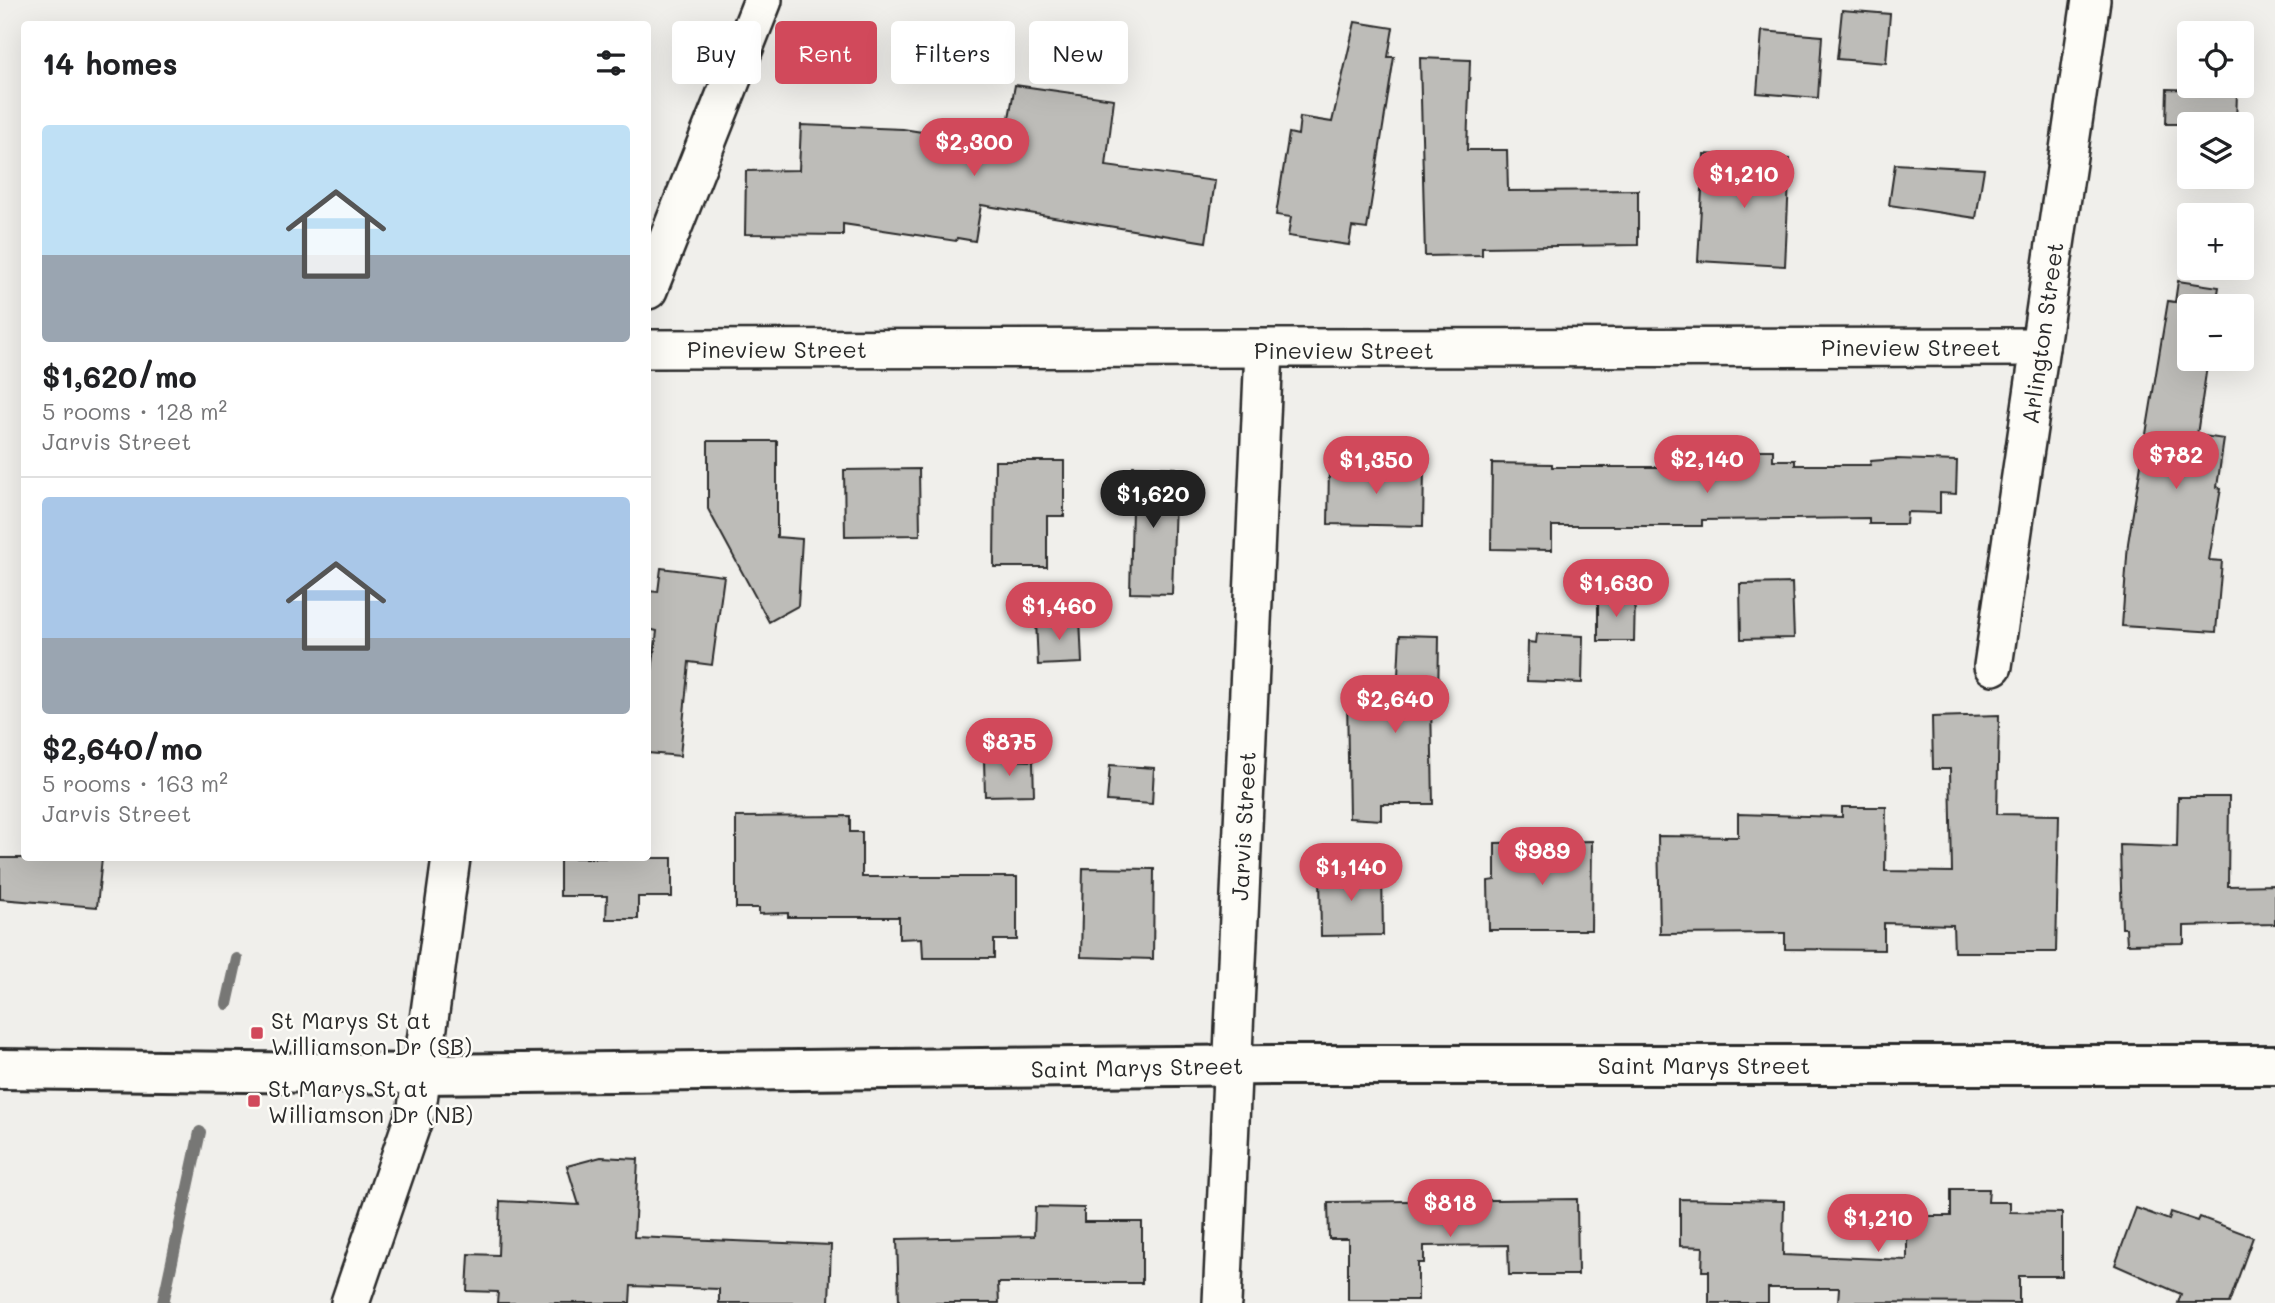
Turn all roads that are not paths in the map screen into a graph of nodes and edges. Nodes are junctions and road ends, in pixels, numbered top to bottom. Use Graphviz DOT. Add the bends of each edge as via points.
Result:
graph roads {
  1 [pos="763,0"];
  2 [pos="2091,0"];
  3 [pos="651,282"];
  4 [pos="2040,347"];
  5 [pos="651,349"];
  6 [pos="1264,350"];
  7 [pos="1993,666"];
  8 [pos="450,861"];
  9 [pos="2275,1065"];
  10 [pos="1230,1066"];
  11 [pos="0,1069"];
  12 [pos="421,1074"];
  13 [pos="349,1303"];
  14 [pos="1222,1303"];
  1 -- 3 [label="street"];
  2 -- 4 [label="street, Arlington Street"];
  4 -- 6 [label="street, Pineview Street"];
  4 -- 7 [label="street, Arlington Street"];
  5 -- 6 [label="street, Pineview Street"];
  6 -- 10 [label="street, Jarvis Street"];
  8 -- 12 [label="street"];
  9 -- 10 [label="main road, Saint Marys Street"];
  10 -- 12 [label="main road, Saint Marys Street"];
  10 -- 14 [label="street, Jarvis Street"];
  11 -- 12 [label="main road, Saint Marys Street"];
  12 -- 13 [label="street" via="417,1108"];
}
